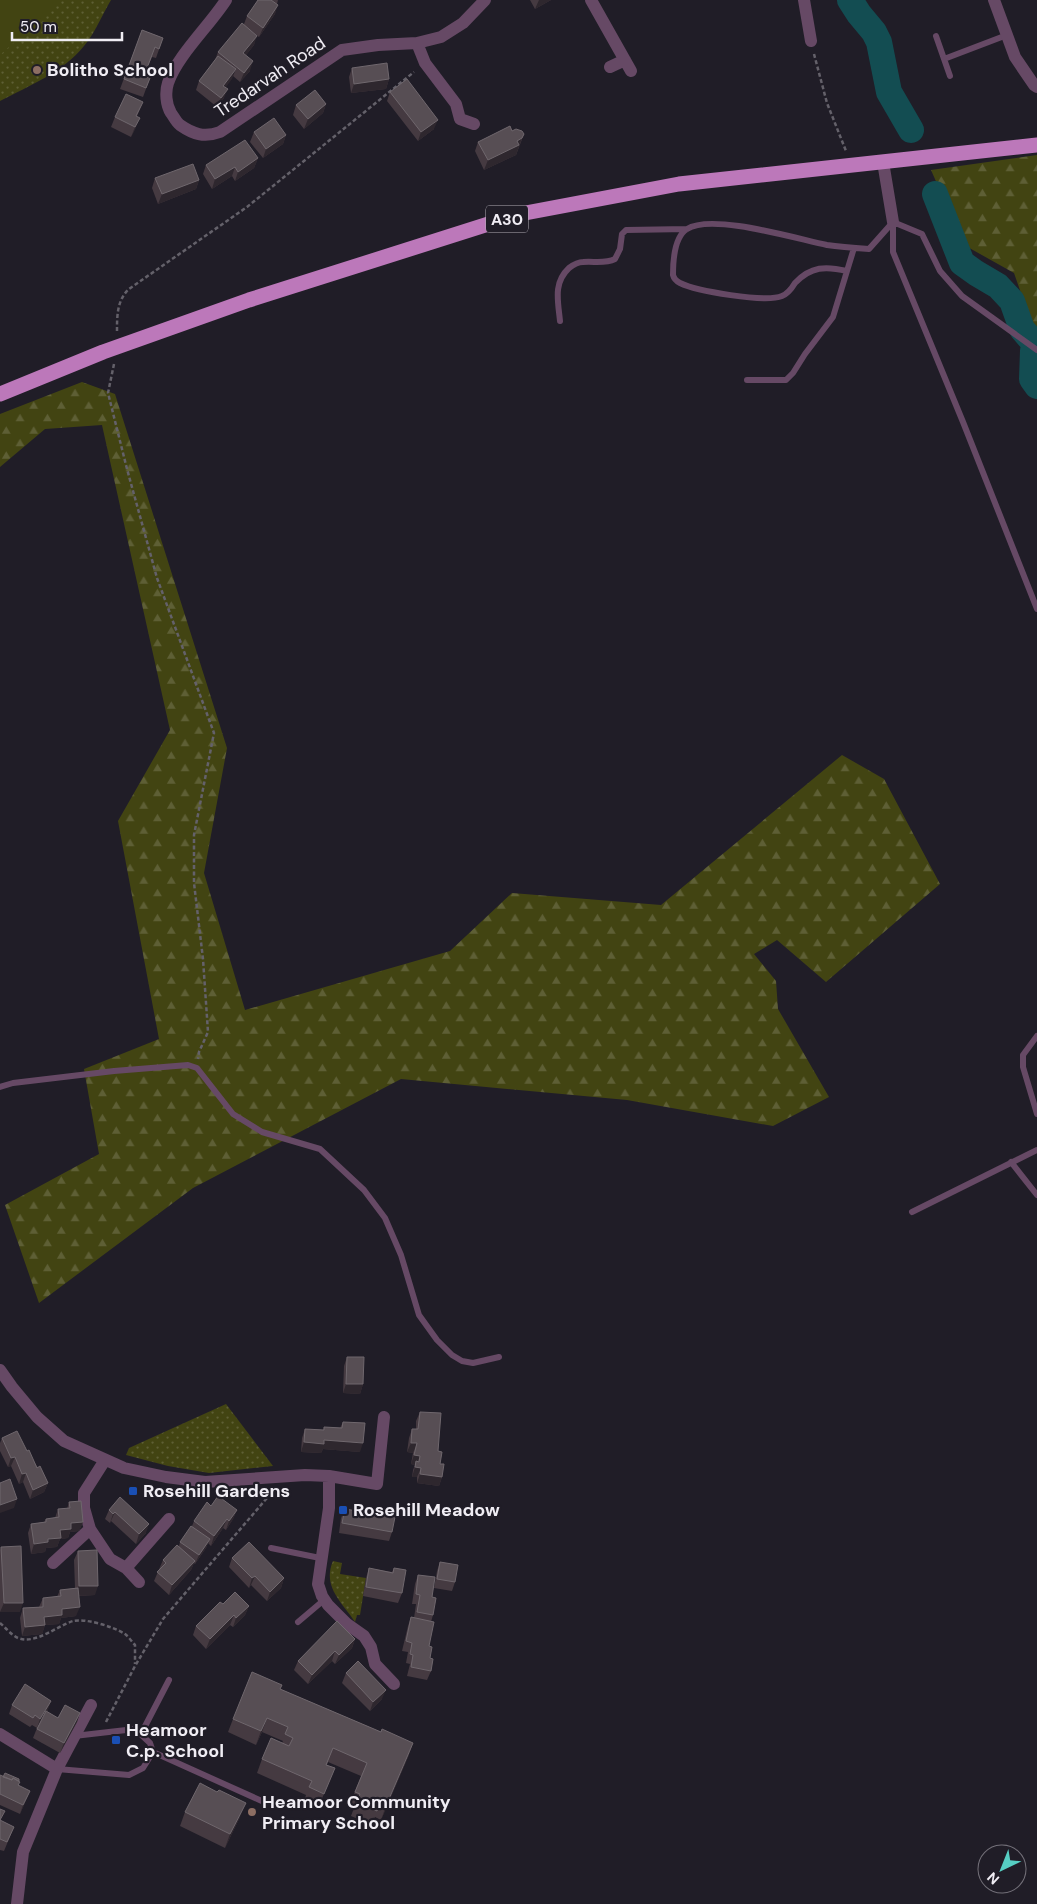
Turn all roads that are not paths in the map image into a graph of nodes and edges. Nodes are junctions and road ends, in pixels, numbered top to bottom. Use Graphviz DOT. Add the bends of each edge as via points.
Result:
graph roads {
  1 [pos="226,0"];
  2 [pos="485,0"];
  3 [pos="592,0"];
  4 [pos="804,0"];
  5 [pos="994,0"];
  6 [pos="1007,34"];
  7 [pos="936,36"];
  8 [pos="811,41"];
  9 [pos="417,43"];
  10 [pos="944,59"];
  11 [pos="610,68"];
  12 [pos="950,76"];
  13 [pos="1037,87"];
  14 [pos="474,124"];
  15 [pos="1037,144"];
  16 [pos="883,162"];
  17 [pos="893,222"];
  18 [pos="687,229"];
  19 [pos="854,248"];
  20 [pos="847,271"];
  21 [pos="560,321"];
  22 [pos="1037,350"];
  23 [pos="747,380"];
  24 [pos="0,394"];
  25 [pos="1037,608"];
  26 [pos="1037,1036"];
  27 [pos="0,1087"];
  28 [pos="1037,1114"];
  29 [pos="1037,1150"];
  30 [pos="1011,1162"];
  31 [pos="1037,1195"];
  32 [pos="912,1212"];
  33 [pos="499,1357"];
  34 [pos="0,1370"];
  35 [pos="384,1417"];
  36 [pos="105,1460"];
  37 [pos="329,1476"];
  38 [pos="169,1519"];
  39 [pos="90,1529"];
  40 [pos="272,1548"];
  41 [pos="320,1558"];
  42 [pos="54,1563"];
  43 [pos="126,1568"];
  44 [pos="139,1582"];
  45 [pos="324,1600"];
  46 [pos="298,1622"];
  47 [pos="169,1680"];
  48 [pos="394,1684"];
  49 [pos="91,1705"];
  50 [pos="0,1734"];
  51 [pos="141,1734"];
  52 [pos="74,1736"];
  53 [pos="153,1752"];
  54 [pos="57,1769"];
  55 [pos="264,1802"];
  56 [pos="17,1904"];
  1 -- 9 [label="street, Tredarvah Road" via="177,64 167,84 167,106 177,123 202,135 220,132 342,50"];
  2 -- 9 [label="street, Tredarvah Road" via="463,23 441,37"];
  3 -- 11 [label="street" via="628,66"];
  4 -- 8 [label="street"];
  5 -- 6 [label="street"];
  6 -- 10 [label="lane"];
  6 -- 13 [label="street" via="1015,57"];
  7 -- 10 [label="lane"];
  9 -- 14 [label="street" via="425,63 456,104 460,120"];
  10 -- 12 [label="lane"];
  15 -- 16 [label="highway, A30"];
  16 -- 17 [label="street"];
  16 -- 24 [label="highway, A30" via="679,184 520,214 248,300"];
  17 -- 19 [label="lane" via="869,249"];
  17 -- 22 [label="lane" via="922,234 940,271 962,296"];
  17 -- 25 [label="lane" via="893,252"];
  18 -- 19 [label="lane" via="698,224 727,224"];
  18 -- 20 [label="lane" via="679,238 673,268 674,279 685,285 742,297 775,298 788,292 807,272 831,267"];
  18 -- 21 [label="lane" via="626,230 615,259 581,262 572,266 562,276 557,288"];
  19 -- 20 [label="lane"];
  20 -- 23 [label="lane" via="832,318 793,373 786,380"];
  26 -- 28 [label="lane" via="1022,1055"];
  27 -- 33 [label="lane" via="114,1071 188,1065 197,1068 233,1114 262,1132 320,1149 364,1190 385,1218 401,1255 419,1315 452,1355 473,1363"];
  29 -- 30 [label="lane"];
  30 -- 31 [label="lane"];
  30 -- 32 [label="lane"];
  34 -- 36 [label="street" via="37,1417 64,1441"];
  35 -- 37 [label="street" via="378,1484"];
  36 -- 37 [label="street" via="124,1468 205,1482"];
  36 -- 39 [label="street" via="84,1493"];
  37 -- 41 [label="street"];
  38 -- 43 [label="street"];
  39 -- 42 [label="street"];
  39 -- 43 [label="street" via="110,1559"];
  40 -- 41 [label="lane"];
  41 -- 45 [label="street" via="318,1584"];
  43 -- 44 [label="street"];
  45 -- 46 [label="lane"];
  45 -- 48 [label="street" via="364,1636 375,1664"];
  47 -- 51 [label="lane"];
  49 -- 52 [label="street"];
  50 -- 54 [label="street"];
  51 -- 52 [label="lane" via="136,1729"];
  51 -- 53 [label="lane"];
  52 -- 54 [label="street"];
  53 -- 54 [label="lane" via="143,1768 129,1775"];
  53 -- 55 [label="lane"];
  54 -- 56 [label="street" via="23,1852"];
}
